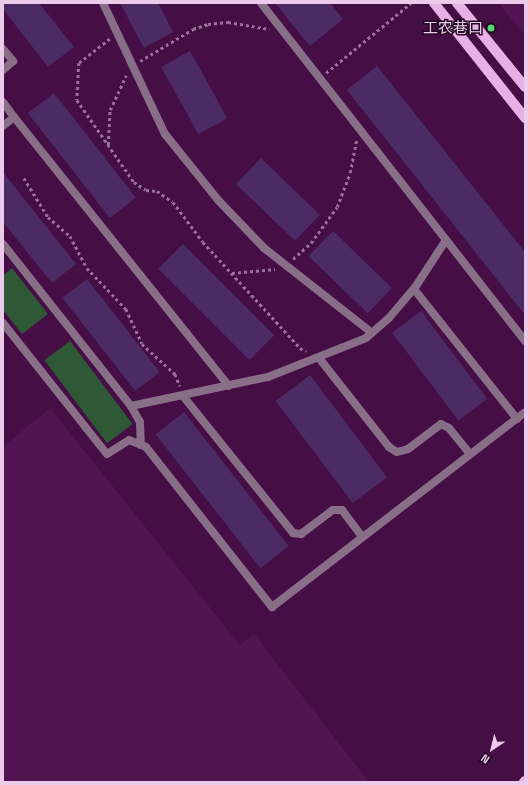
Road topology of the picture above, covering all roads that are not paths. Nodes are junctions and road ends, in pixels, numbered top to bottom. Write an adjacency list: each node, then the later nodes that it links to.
1 (103, 3): 16 (street)
2 (261, 3): 12 (street)
3 (434, 3): 10 (main road)
4 (457, 3): 7 (main road)
5 (3, 49): 6 (street)
6 (3, 70)
7 (525, 87)
8 (3, 102): 9 (street)
9 (14, 116): 11 (street); 19 (street)
10 (525, 118)
11 (3, 126)
12 (446, 240): 14 (street); 17 (street)
13 (3, 244): 21 (street)
14 (414, 289): 16 (street); 23 (street)
15 (3, 323): 24 (street)
16 (372, 333): 18 (street)
17 (525, 341)
18 (319, 358): 19 (street); 25 (street)
19 (229, 386): 20 (street)
20 (184, 396): 21 (street); 26 (street)
21 (131, 406): 24 (street)
22 (525, 412): 23 (street)
23 (517, 419): 25 (street)
24 (141, 445): 26 (street)
25 (470, 454): 26 (street)
26 (362, 537)

